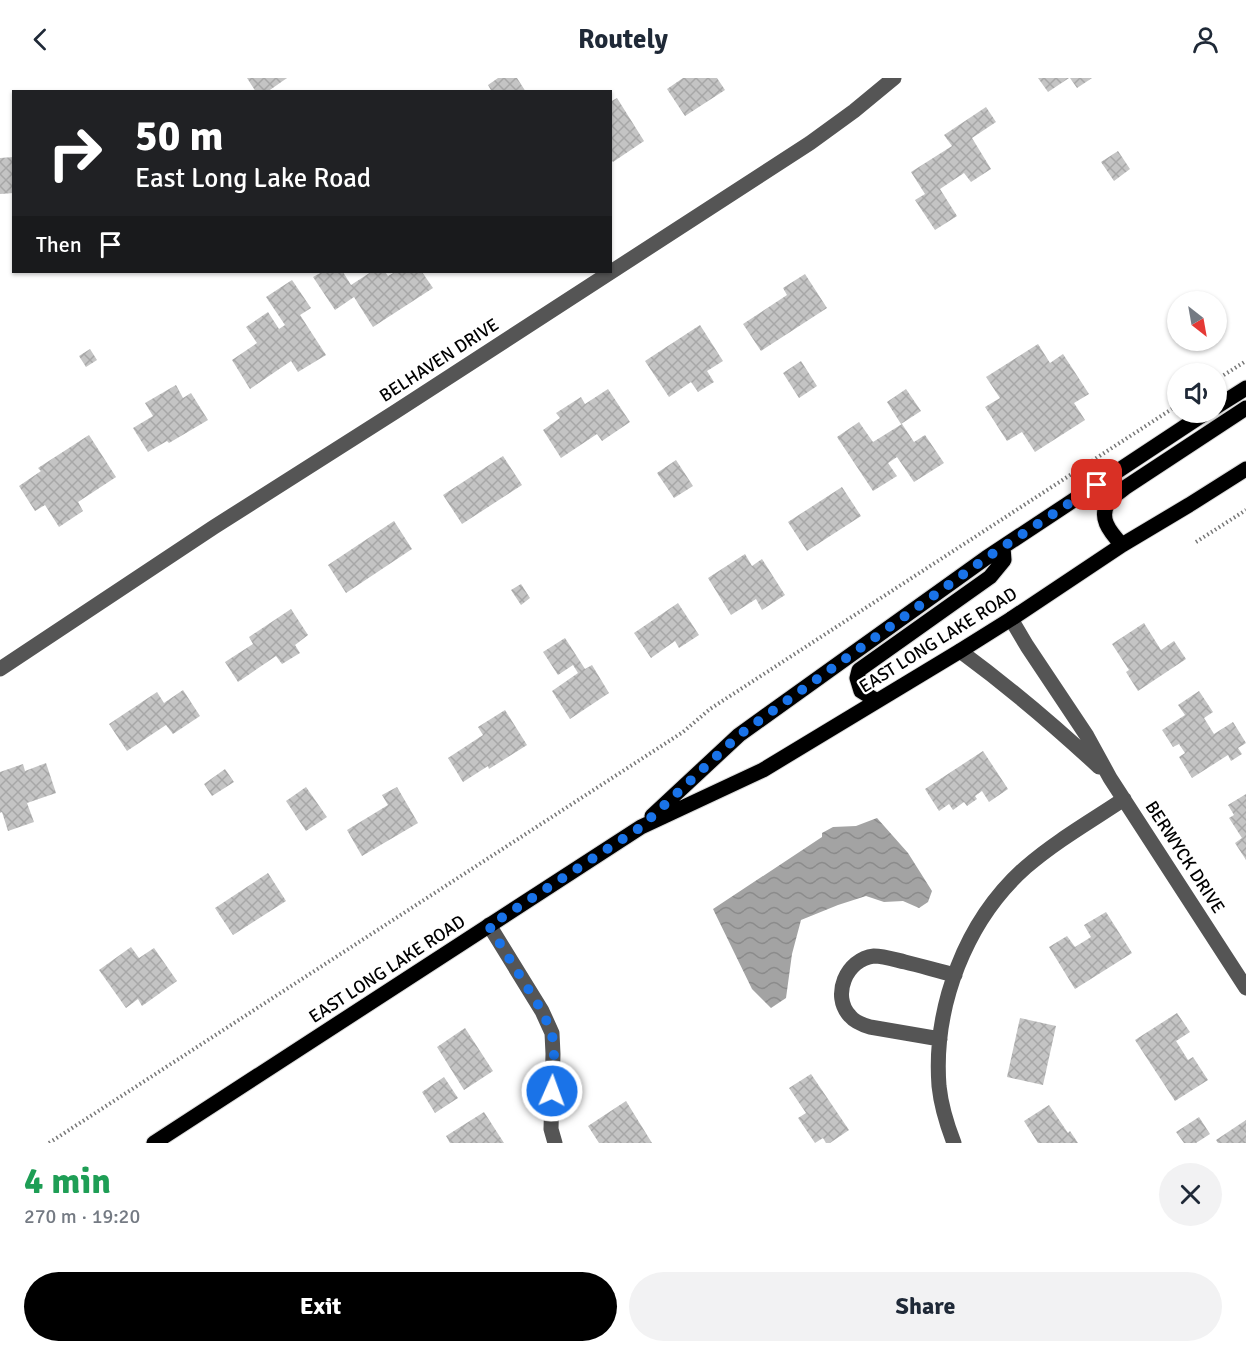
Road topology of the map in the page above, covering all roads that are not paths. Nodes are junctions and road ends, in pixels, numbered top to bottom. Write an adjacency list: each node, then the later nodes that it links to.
1 (894, 78): 2 (street, BELHAVEN DRIVE)
2 (612, 271)
3 (609, 273): 13 (street, BELHAVEN DRIVE)
4 (1246, 388): 5 (main road)
5 (1227, 400)
6 (1246, 408): 9 (main road)
7 (1190, 423): 10 (main road, EAST LONG LAKE ROAD)
8 (1246, 469): 9 (main road, EAST LONG LAKE ROAD)
9 (1122, 545): 11 (main road, EAST LONG LAKE ROAD)
10 (1002, 547): 14 (main road); 17 (main road, EAST LONG LAKE ROAD)
11 (1011, 619): 12 (main road, EAST LONG LAKE ROAD); 15 (street, BERWYCK DRIVE)
12 (960, 651): 14 (main road, EAST LONG LAKE ROAD); 15 (street, BERWYCK DRIVE)
13 (0, 669)
14 (877, 701): 17 (main road, EAST LONG LAKE ROAD)
15 (1110, 778): 16 (street, BERWYCK DRIVE)
16 (1124, 799): 19 (street); 20 (street, BERWYCK DRIVE)
17 (641, 827): 18 (main road, EAST LONG LAKE ROAD)
18 (489, 926): 22 (main road, EAST LONG LAKE ROAD); 23 (street)
19 (954, 975): 21 (street); 21 (street)
20 (1246, 988)
21 (940, 1040): 24 (street)
22 (154, 1143)
23 (555, 1143)
24 (954, 1143)

